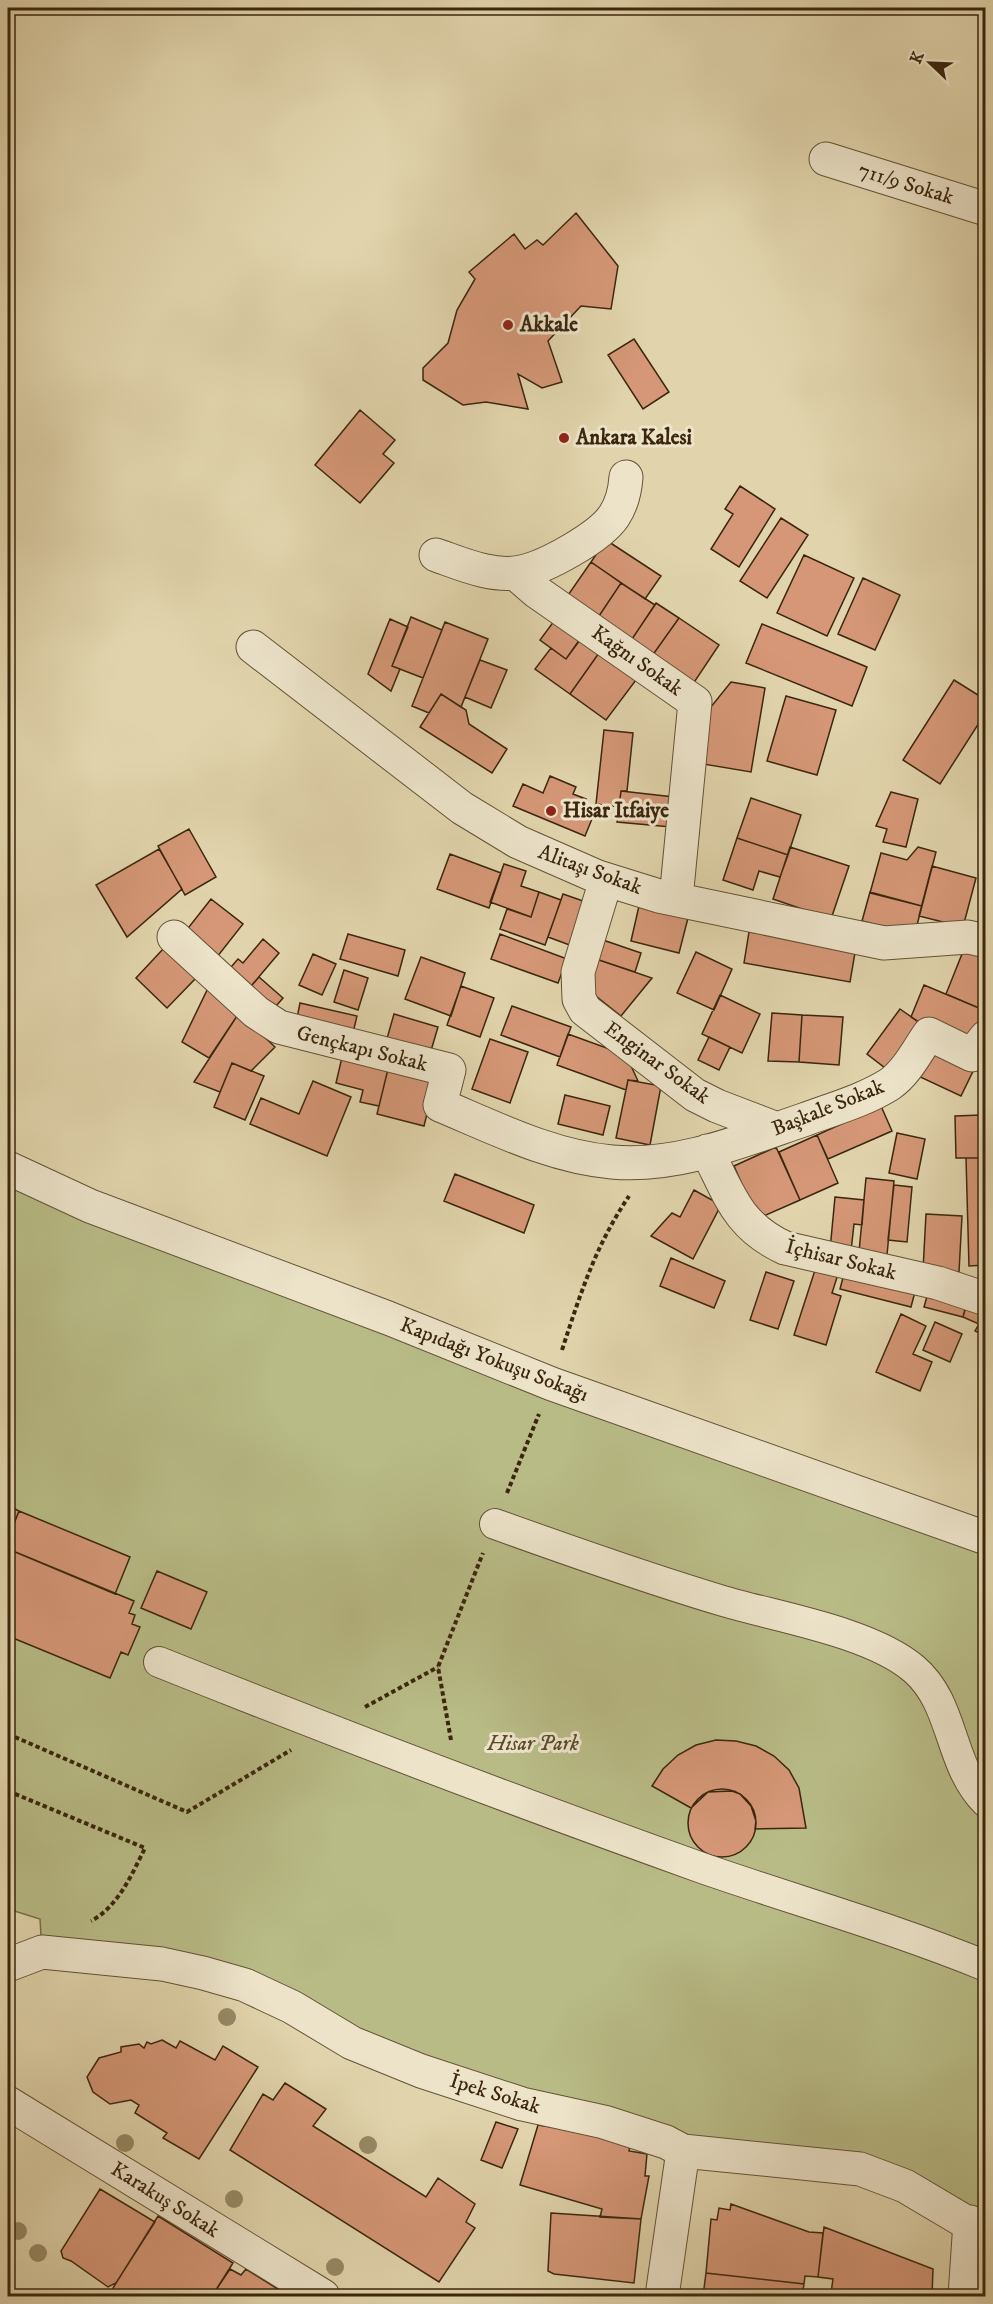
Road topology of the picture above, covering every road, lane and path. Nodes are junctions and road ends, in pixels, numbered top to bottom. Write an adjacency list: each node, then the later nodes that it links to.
1 (826, 159): 2 (street, 711/9 Sokak)
2 (986, 209)
3 (626, 477): 5 (street)
4 (436, 555): 5 (street)
5 (520, 573): 8 (street, Kağnı Sokak)
6 (253, 647): 7 (street, Alitaşı Sokak)
7 (606, 880): 8 (street, Alitaşı Sokak); 12 (street, Enginar Sokak)
8 (676, 899): 10 (street, Alitaşı Sokak)
9 (174, 937): 13 (street, Gençkapı Sokak)
10 (986, 942)
11 (981, 1054): 12 (street, Başkale Sokak)
12 (777, 1129): 13 (street, Başkale Sokak)
13 (707, 1151): 15 (street, İçhisar Sokak)
14 (8, 1168): 17 (street, Kapıdağı Yokuşu Sokağı)
15 (986, 1299)
16 (495, 1524): 23 (street)
17 (986, 1538)
18 (159, 1662): 21 (street)
19 (438, 1667): 21 (path)
20 (8, 1734): 24 (path)
21 (459, 1779): 27 (street)
22 (8, 1791): 25 (path)
23 (986, 1802)
24 (187, 1812)
25 (83, 1924)
26 (8, 1965): 29 (street, İpek Sokak)
27 (986, 1966)
28 (8, 2103): 31 (street, Karakuş Sokak)
29 (683, 2151): 30 (street, İpek Sokak); 32 (street)
30 (978, 2228): 33 (street)
31 (323, 2296)
32 (662, 2296)
33 (965, 2296)

